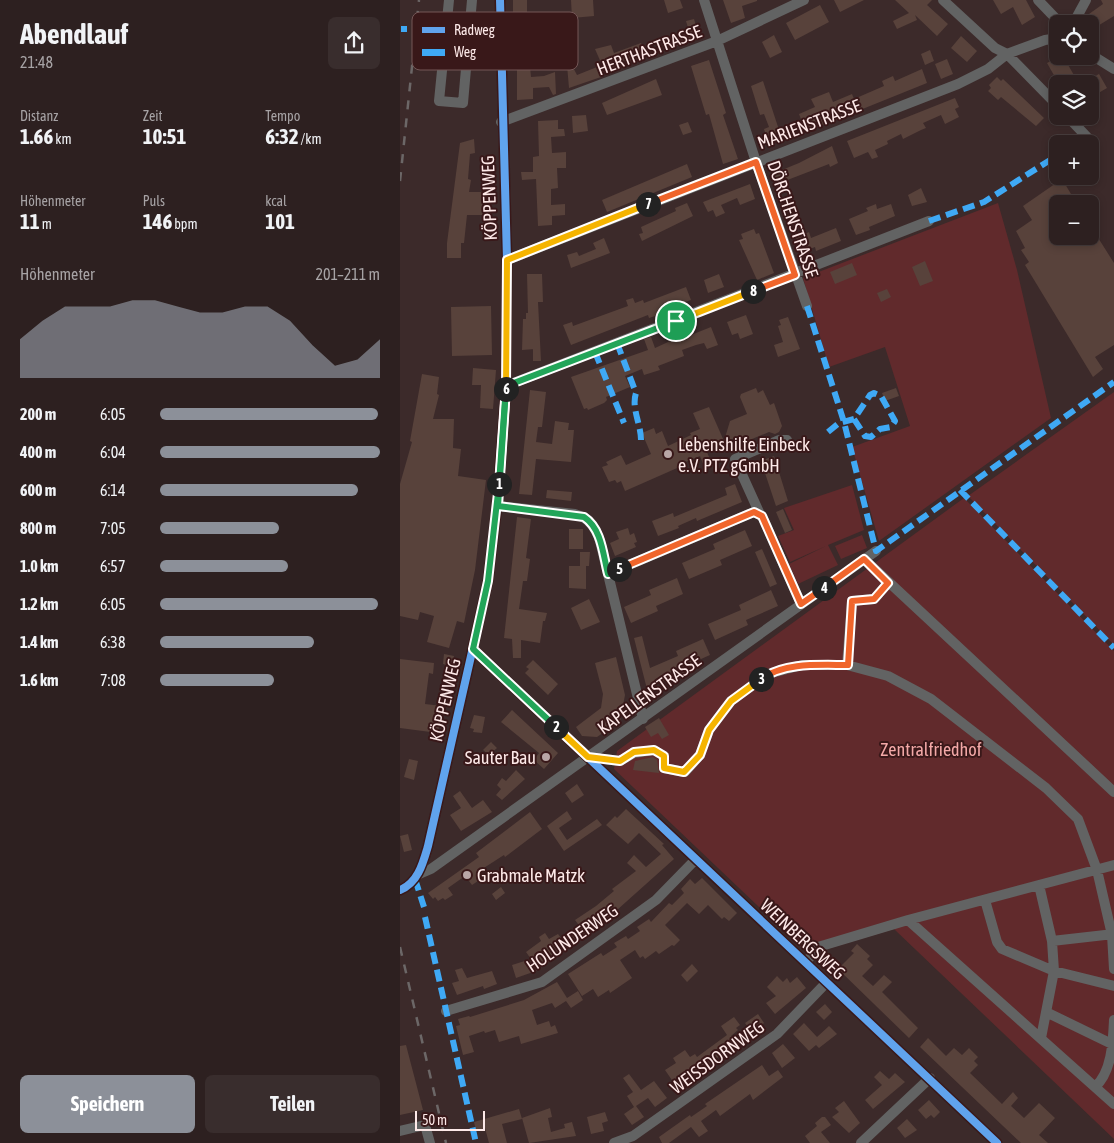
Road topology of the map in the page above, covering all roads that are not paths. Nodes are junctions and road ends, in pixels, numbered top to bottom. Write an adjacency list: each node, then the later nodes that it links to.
1 (704, 0): 9 (street, DÖRCHENSTRASSE)
2 (804, 0): 9 (street, HERTHASTRASSE)
3 (944, 0): 10 (street)
4 (1038, 0): 6 (street)
5 (1086, 0): 7 (street)
6 (1052, 15)
7 (1078, 15)
8 (1049, 39): 10 (street, MARIENSTRASSE)
9 (717, 41): 17 (street, HERTHASTRASSE); 20 (street, DÖRCHENSTRASSE)
10 (1007, 54): 16 (street); 20 (street, MARIENSTRASSE)
11 (1099, 60): 12 (street)
12 (1114, 69)
13 (442, 70): 14 (street)
14 (466, 70)
15 (501, 70): 17 (street, KÖPPENWEG)
16 (1049, 97)
17 (501, 122): 22 (street, KÖPPENWEG)
18 (1076, 125): 19 (street)
19 (1086, 135)
20 (756, 162): 22 (street, MARIENSTRASSE); 23 (street, DÖRCHENSTRASSE)
21 (929, 220): 23 (street)
22 (507, 260): 25 (street, KÖPPENWEG)
23 (795, 275): 24 (street, DÖRCHENSTRASSE); 25 (street)
24 (807, 306)
25 (506, 386): 27 (street, KÖPPENWEG)
26 (787, 440): 28 (street)
27 (498, 506): 31 (street); 34 (street, KÖPPENWEG)
28 (759, 512): 31 (street); 33 (street)
29 (876, 551): 30 (street, KAPELLENSTRASSE)
30 (864, 559): 32 (street); 33 (street, KAPELLENSTRASSE)
31 (608, 574): 36 (street)
32 (888, 583): 35 (street); 38 (street)
33 (801, 604): 36 (street, KAPELLENSTRASSE)
34 (473, 649): 37 (street, WEINBERGSWEG); 42 (street, KÖPPENWEG)
35 (848, 665): 37 (street); 41 (street)
36 (643, 719): 37 (street, KAPELLENSTRASSE)
37 (588, 757): 39 (street, WEINBERGSWEG); 42 (street, KAPELLENSTRASSE)
38 (1114, 792)
39 (696, 859): 49 (street, WEINBERGSWEG); 54 (street, HOLUNDERWEG)
40 (1114, 866): 41 (street)
41 (1097, 870): 43 (street); 47 (street)
42 (417, 875): 44 (street, KÖPPENWEG)
43 (1039, 885): 45 (street); 48 (street)
44 (401, 890)
45 (984, 900): 46 (street); 51 (street)
46 (908, 920): 49 (street); 57 (street)
47 (1113, 934): 48 (street); 50 (street)
48 (1052, 941): 51 (street)
49 (806, 962): 52 (street, WEINBERGSWEG)
50 (1114, 970)
51 (1054, 971): 53 (street); 55 (street)
52 (827, 982): 59 (street, WEINBERGSWEG); 64 (street, WEISSDORNWEG)
53 (1114, 986)
54 (446, 1011)
55 (1046, 1012): 57 (street); 58 (street)
56 (1114, 1020): 58 (street)
57 (1040, 1038): 60 (street)
58 (1114, 1045): 60 (street)
59 (930, 1078): 65 (street); 66 (street, WEINBERGSWEG)
60 (1095, 1087): 61 (street)
61 (1114, 1104)
62 (400, 1131): 63 (street)
63 (430, 1143)
64 (614, 1143)
65 (861, 1143)
66 (997, 1143)

